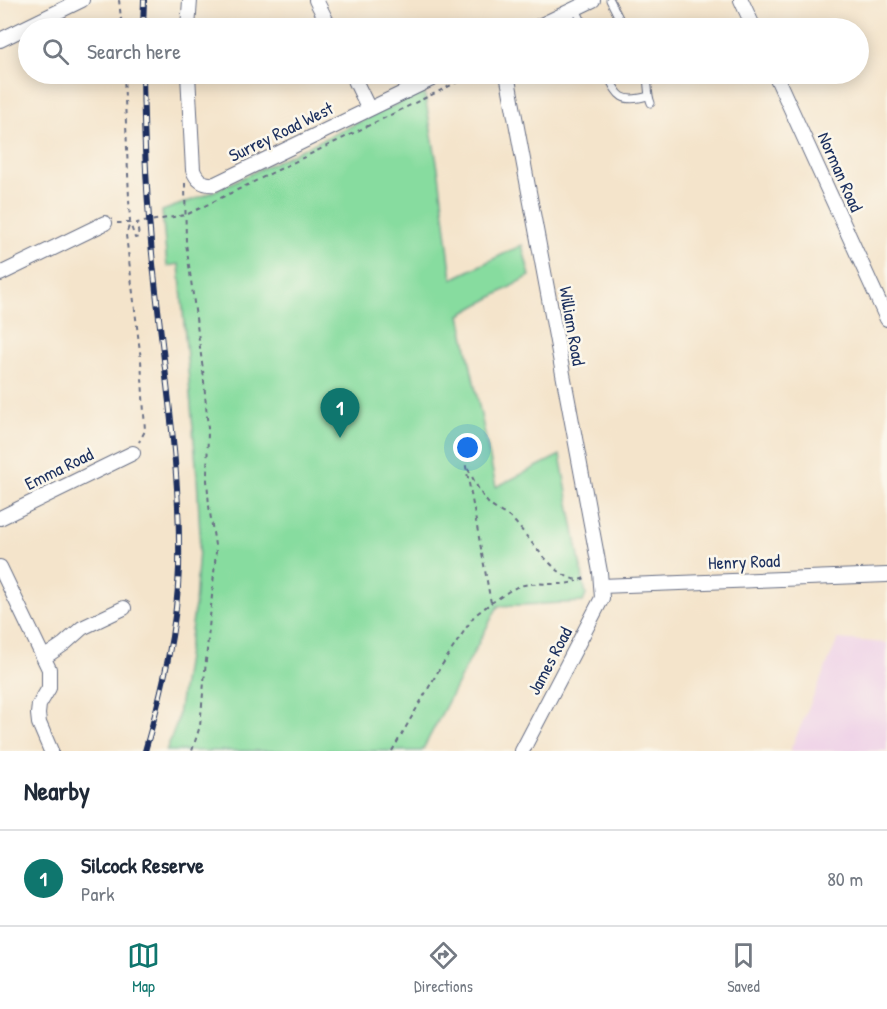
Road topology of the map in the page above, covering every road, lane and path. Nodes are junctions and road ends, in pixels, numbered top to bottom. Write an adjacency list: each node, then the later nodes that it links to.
1 (82, 0): 9 (street)
2 (119, 0): 10 (path)
3 (190, 0): 11 (street)
4 (316, 0): 12 (street)
5 (593, 0): 8 (street)
6 (610, 0): 15 (lane)
7 (741, 0): 16 (street)
8 (576, 9): 13 (street); 14 (lane)
9 (45, 18)
10 (121, 18)
11 (189, 18)
12 (325, 18)
13 (557, 18)
14 (580, 18)
15 (619, 18)
16 (749, 18)
17 (18, 31): 18 (street)
18 (0, 40)
19 (124, 84): 34 (path)
20 (190, 84): 31 (street)
21 (357, 84): 30 (street)
22 (421, 84): 30 (street, Surrey Road West)
23 (454, 84): 32 (path)
24 (509, 84): 43 (street, William Road)
25 (612, 84): 28 (lane)
26 (648, 84): 28 (lane)
27 (780, 84): 36 (street, Norman Road)
28 (648, 96): 29 (lane)
29 (651, 103)
30 (369, 109): 31 (street, Surrey Road West)
31 (197, 176): 32 (path)
32 (186, 215): 34 (path); 49 (path)
33 (105, 223): 34 (path); 35 (street)
34 (130, 223): 38 (path)
35 (0, 274)
36 (887, 319)
37 (462, 445): 39 (path)
38 (133, 453): 40 (street, Emma Road)
39 (466, 467): 44 (path); 45 (path)
40 (0, 518)
41 (0, 567): 47 (street)
42 (887, 575): 43 (street, Henry Road)
43 (600, 579): 44 (path); 51 (street, James Road)
44 (577, 581): 45 (path)
45 (491, 603): 50 (path)
46 (124, 608): 47 (street)
47 (45, 657): 48 (street)
48 (51, 751)
49 (192, 751)
50 (393, 751)
51 (522, 751)

